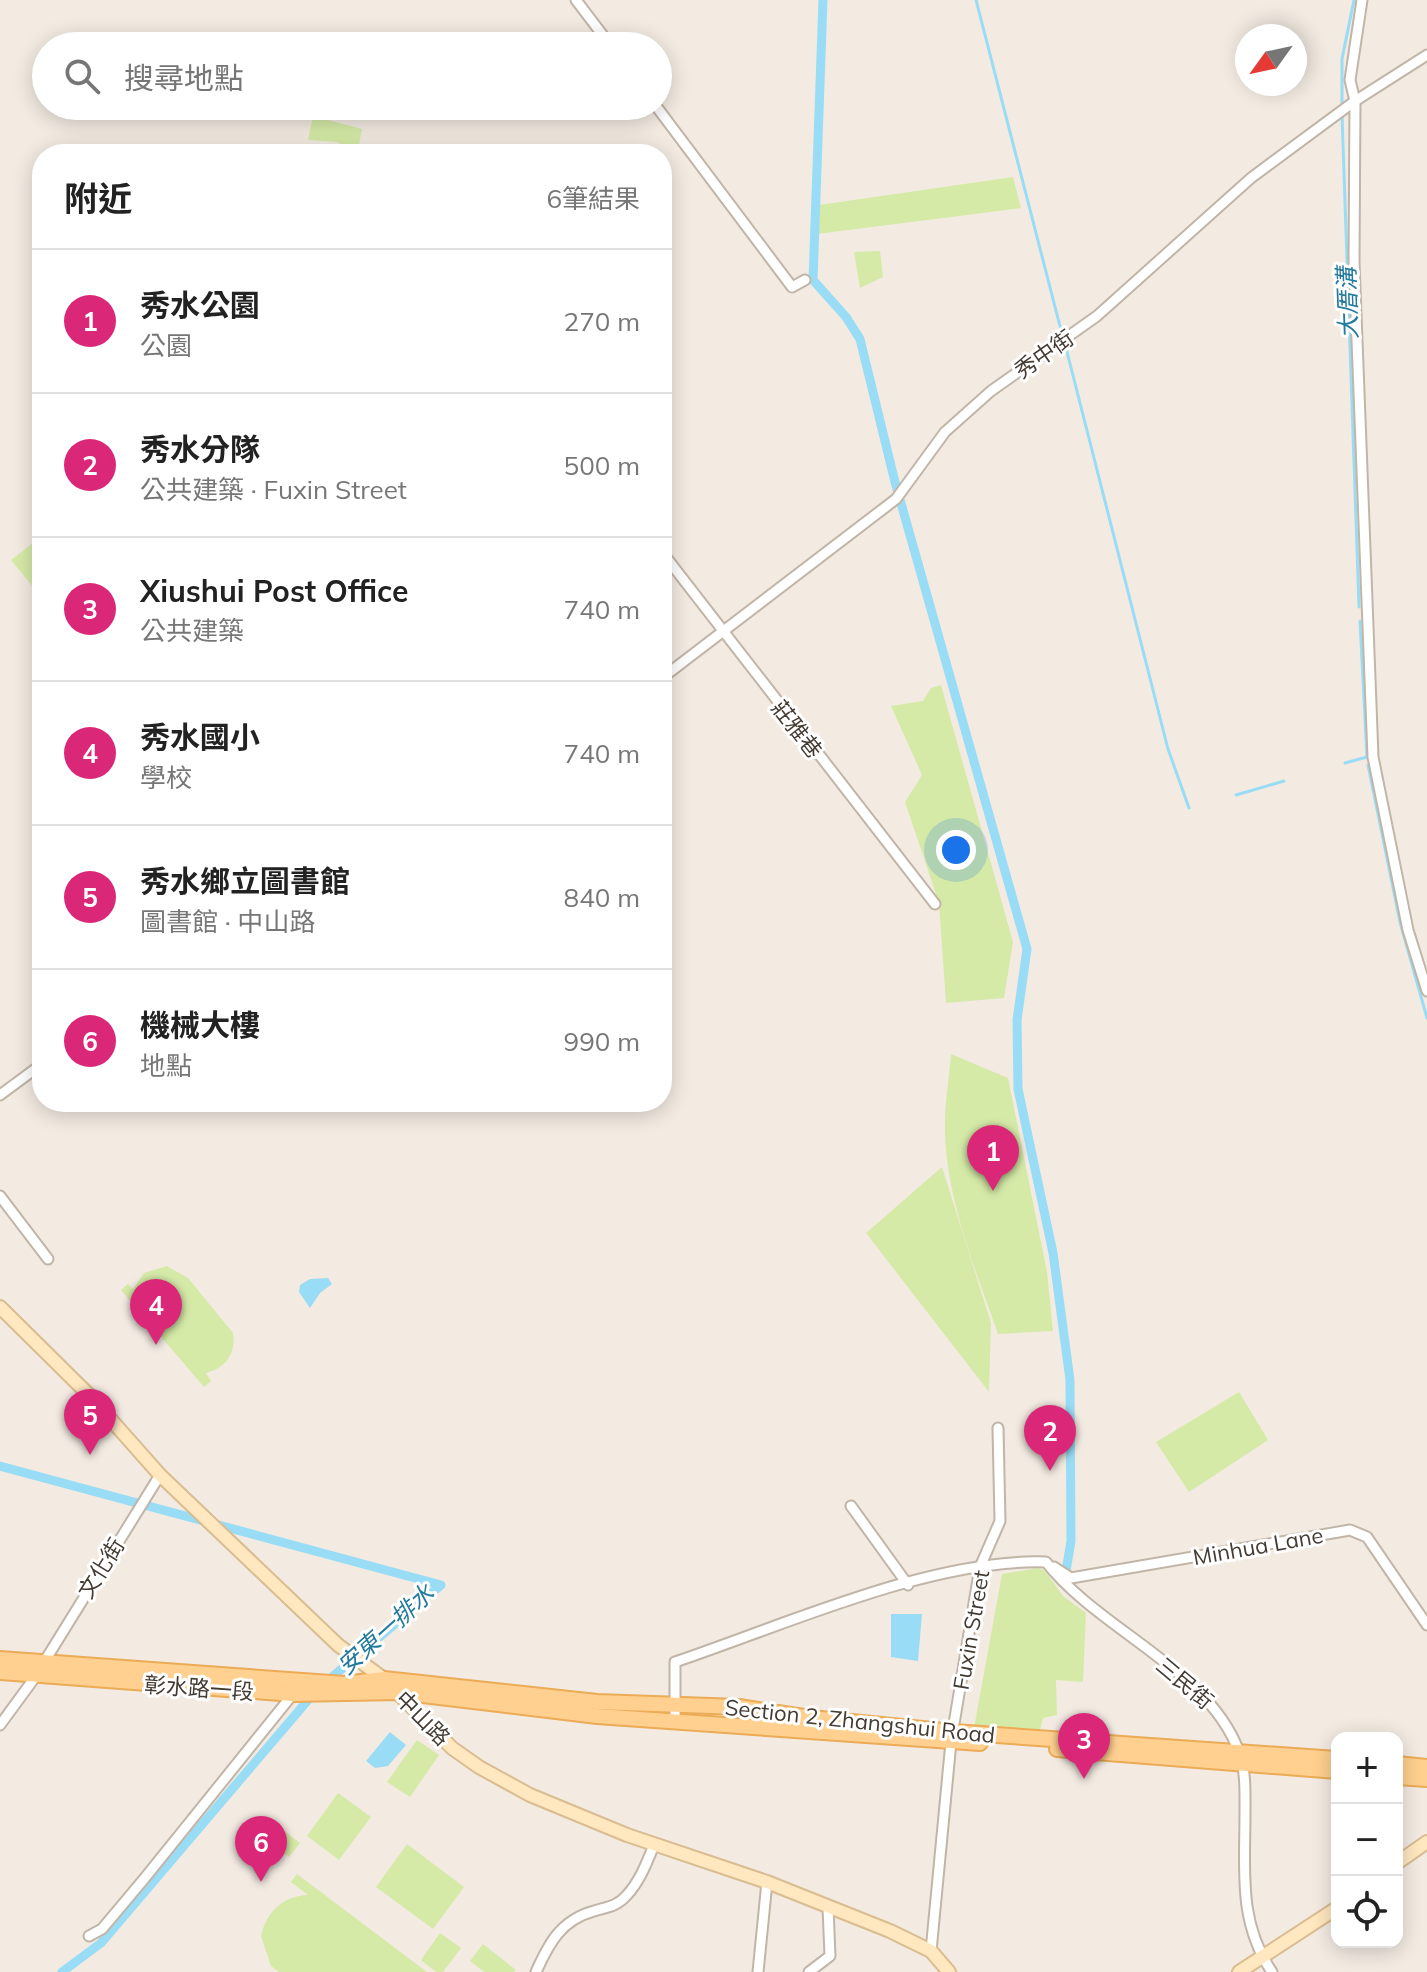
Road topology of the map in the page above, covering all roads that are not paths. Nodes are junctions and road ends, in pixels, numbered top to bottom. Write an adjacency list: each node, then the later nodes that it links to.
1 (576, 0): 3 (street)
2 (1362, 0): 5 (street)
3 (600, 32)
4 (1427, 55): 5 (street, 秀中街)
5 (1347, 108): 9 (street, 秀中街); 12 (street)
6 (667, 120): 7 (street)
7 (805, 280)
8 (672, 565): 9 (street, 莊雅巷)
9 (724, 632): 10 (street, 秀中街); 11 (street, 莊雅巷)
10 (672, 671)
11 (935, 904)
12 (1427, 991)
13 (32, 1071): 14 (street)
14 (0, 1095)
15 (0, 1196): 16 (street)
16 (48, 1259)
17 (0, 1307): 19 (street, 中山路)
18 (998, 1428): 22 (street, Fuxin Street)
19 (160, 1475): 26 (street, 文化街); 29 (street, 中山路)
20 (851, 1506): 23 (street)
21 (1046, 1562): 22 (street); 24 (street, Minhua Lane); 36 (street, 三民街)
22 (980, 1567): 23 (street); 35 (street, Fuxin Street)
23 (908, 1585): 33 (street)
24 (1427, 1625)
25 (0, 1659): 26 (main road, 彰水路一段)
26 (43, 1662): 28 (street, 文化街); 30 (main road, 彰水路一段)
27 (0, 1672): 28 (main road, 彰水路一段)
28 (35, 1675): 30 (main road, 彰水路一段); 34 (street, 文化街)
29 (384, 1679): 30 (main road, 彰水路一段); 31 (street, 中山路); 32 (main road, Section 2, Zhangshui Road)
30 (297, 1689): 31 (main road, 彰水路一段); 49 (street)
31 (398, 1692): 32 (main road, Section 2, Zhangshui Road); 44 (street, 中山路)
32 (597, 1709): 33 (main road, Section 2, Zhangshui Road)
33 (675, 1715): 35 (main road, Section 2, Zhangshui Road)
34 (0, 1725)
35 (952, 1738): 36 (main road, Section 2, Zhangshui Road); 50 (street, Fuxin Street)
36 (1241, 1758): 37 (main road, Section 2, Zhangshui Road); 40 (main road, Section 2, Zhangshui Road); 51 (street, 三民街)
37 (1331, 1759)
38 (1403, 1765): 39 (main road)
39 (1427, 1767)
40 (1331, 1770)
41 (1403, 1777): 42 (main road)
42 (1427, 1779)
43 (1427, 1842): 45 (street)
44 (654, 1845): 46 (street, 中山路); 52 (street)
45 (1403, 1859)
46 (767, 1882): 47 (street, 中山路); 53 (street)
47 (828, 1907): 50 (street, 中山路); 54 (street)
48 (1331, 1912): 51 (street)
49 (89, 1936)
50 (931, 1951): 55 (street, 中山路)
51 (1262, 1958): 56 (street); 57 (street, 三民街)
52 (536, 1972)
53 (758, 1972)
54 (809, 1972)
55 (949, 1972)
56 (1239, 1972)
57 (1272, 1972)

